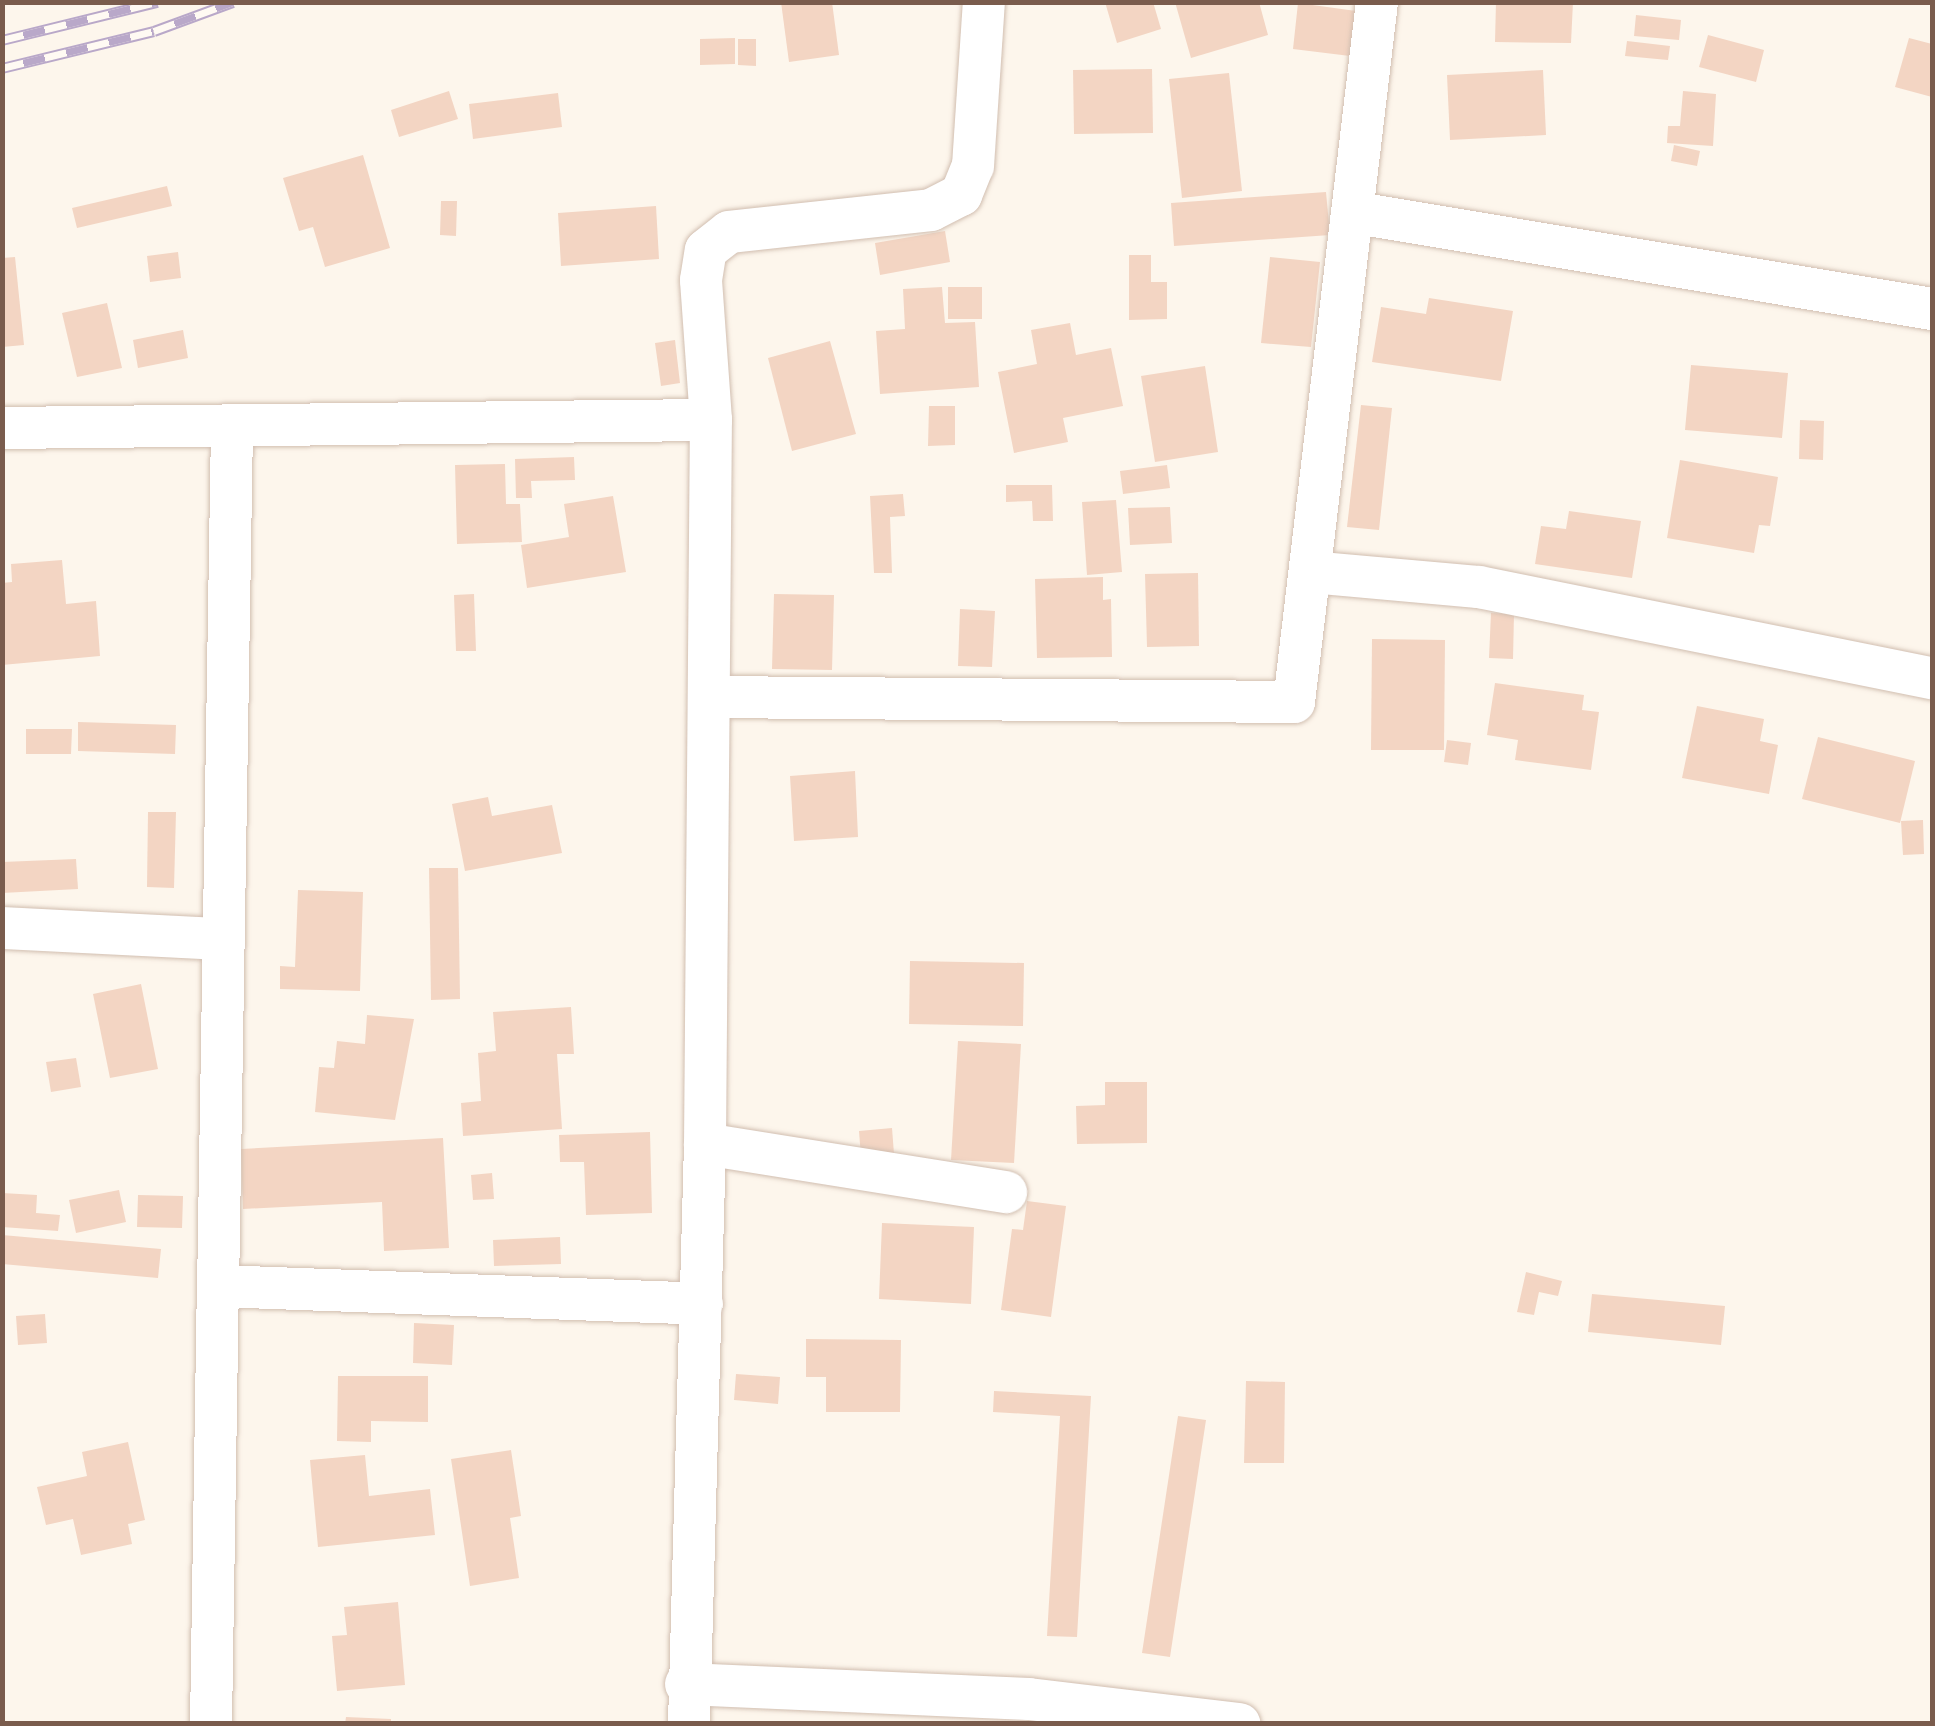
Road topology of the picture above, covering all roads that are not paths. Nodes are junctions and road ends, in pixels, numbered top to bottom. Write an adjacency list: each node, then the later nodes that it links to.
1 (984, 2): 5 (street)
2 (1377, 2): 3 (street)
3 (1356, 213): 4 (street); 8 (street)
4 (1932, 310)
5 (711, 420): 6 (street); 10 (street)
6 (232, 427): 7 (street); 12 (street)
7 (2, 428)
8 (1310, 572): 9 (street); 10 (street)
9 (1932, 678)
10 (709, 697): 13 (street)
11 (2, 928): 12 (street)
12 (221, 939): 15 (street)
13 (705, 1144): 14 (street); 16 (street)
14 (1006, 1192)
15 (218, 1286): 16 (street); 18 (street)
16 (702, 1304): 17 (street)
17 (688, 1704): 19 (street)
18 (211, 1724)
19 (1240, 1724)

